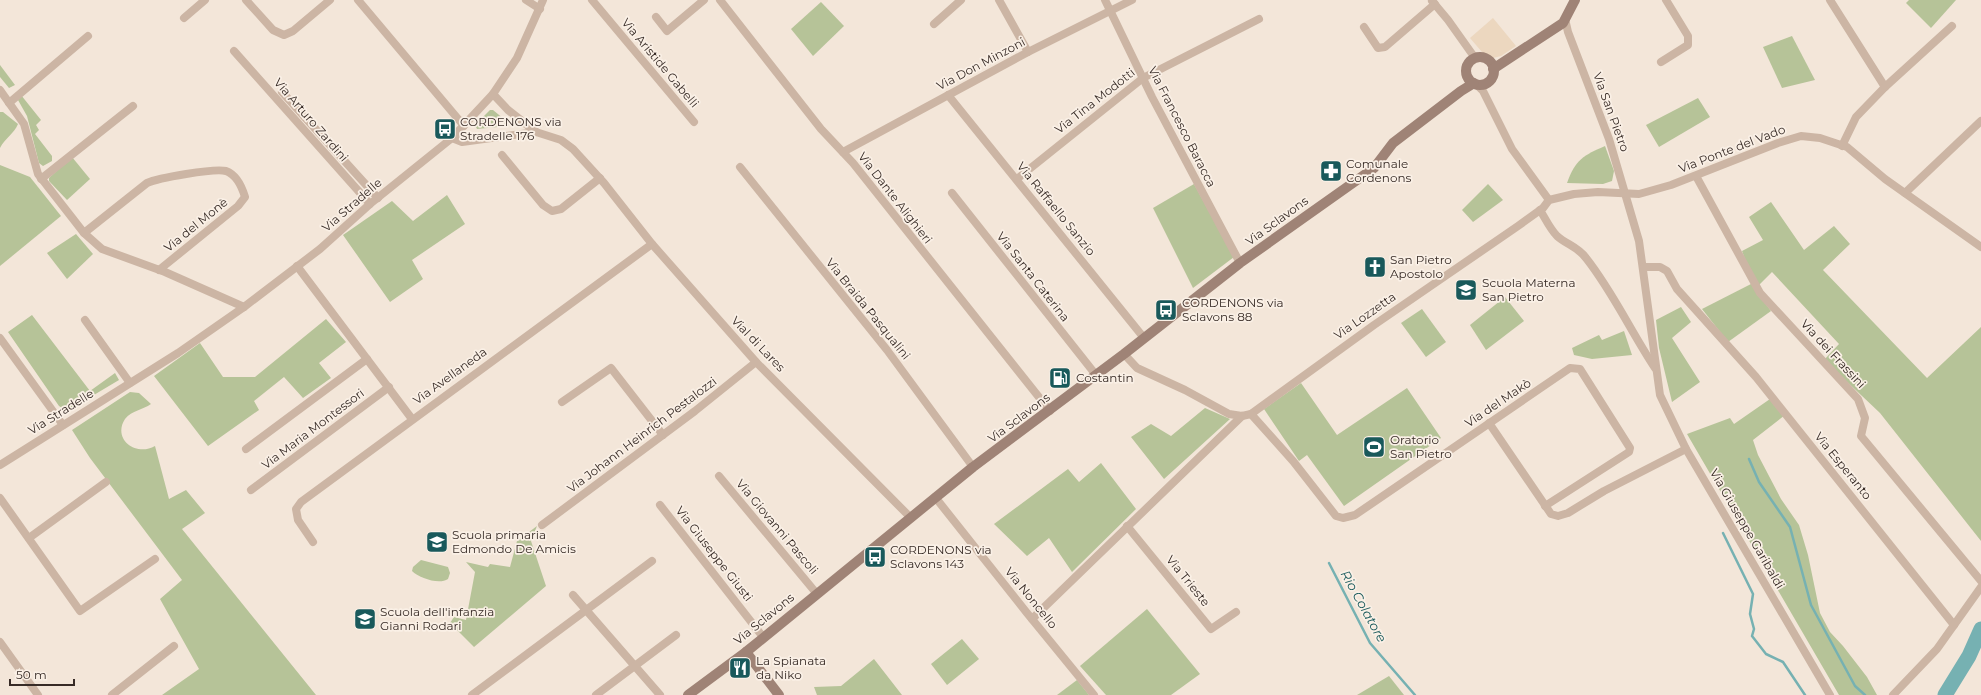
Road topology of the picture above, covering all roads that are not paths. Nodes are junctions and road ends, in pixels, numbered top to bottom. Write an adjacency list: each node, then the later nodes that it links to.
1 (205, 0): 21 (street)
2 (246, 0): 3 (street)
3 (330, 0)
4 (358, 0): 46 (street)
5 (526, 0): 18 (street)
6 (543, 0): 18 (street, Via Stradelle)
7 (592, 0): 45 (street, Via Aristide Gabelli)
8 (704, 0): 20 (street)
9 (720, 0): 50 (street, Via Dante Alighieri)
10 (961, 0): 24 (street)
11 (999, 0): 31 (street)
12 (1104, 0): 19 (street, Via Francesco Baracca)
13 (1132, 0): 19 (street, Via Don Minzoni)
14 (1575, 0): 23 (street)
15 (1666, 0): 33 (street)
16 (1830, 0): 37 (street)
17 (1433, 2): 26 (street); 32 (street)
18 (540, 8): 40 (street, Via Stradelle)
19 (1110, 12): 31 (street, Via Don Minzoni); 35 (street, Via Francesco Baracca)
20 (656, 17)
21 (184, 18)
22 (1259, 19): 35 (street, Via Tina Modotti)
23 (1565, 19): 27 (street); 29 (street, Via San Pietro)
24 (934, 24)
25 (1952, 26): 37 (street)
26 (1364, 27)
27 (1550, 32): 29 (street); 34 (street)
28 (88, 36): 42 (street)
29 (1571, 40): 59 (street, Via San Pietro)
30 (234, 51): 62 (street, Via Arturo Zardini)
31 (1028, 52): 41 (street, Via Don Minzoni)
32 (1475, 58): 34 (street); 36 (street, Via Sclavons)
33 (1661, 62)
34 (1491, 65): 36 (street)
35 (1143, 78): 56 (street, Via Tina Modotti); 67 (street, Via Francesco Baracca)
36 (1472, 82): 61 (street); 67 (street, Via Sclavons)
37 (1885, 87): 49 (street)
38 (0, 90): 42 (street, Via del Monè)
39 (282, 92): 60 (street, Via Arturo Zardini)
40 (492, 94): 46 (street, Via Stradelle); 47 (street, Vial di Lares)
41 (948, 95): 50 (street, Via Don Minzoni); 56 (street, Via Raffaello Sanzio)
42 (9, 102): 55 (street, Via del Monè)
43 (133, 106): 55 (street)
44 (1981, 121): 58 (street)
45 (694, 122)
46 (464, 126): 48 (street, Via Stradelle)
47 (536, 132): 48 (street, Vial di Lares); 54 (street, Vial di Lares)
48 (452, 138): 60 (street, Via Stradelle)
49 (1842, 146): 53 (street, Via Ponte del Vado); 58 (street, Via Ponte del Vado)
50 (843, 152): 83 (street, Via Dante Alighieri)
51 (502, 155): 54 (street)
52 (740, 167): 93 (street, Via Braida Pasqualini)
53 (1696, 176): 59 (street, Via Ponte del Vado); 108 (street, Via dei Frassini)
54 (600, 178): 65 (street, Vial di Lares)
55 (41, 179): 64 (street, Via del Monè)
56 (1017, 179): 74 (street, Via Raffaello Sanzio)
57 (952, 193): 79 (street, Via Santa Caterina)
58 (1905, 193): 66 (street, Via Ponte del Vado)
59 (1624, 194): 61 (street); 69 (street, Via San Pietro)
60 (378, 198): 62 (street, Via Stradelle)
61 (1549, 200): 63 (street, Via Lozzetta)
62 (370, 204): 68 (street, Via Stradelle)
63 (1540, 210): 78 (street, Via Giuseppe Garibaldi); 84 (street, Via Lozzetta)
64 (84, 233): 70 (street, Via del Monè); 70 (street, Via del Monè)
65 (652, 244): 77 (street, Vial di Lares); 86 (street, Via Avellaneda)
66 (1981, 247)
67 (1240, 264): 74 (street, Via Sclavons)
68 (297, 266): 71 (street, Via Stradelle); 76 (street)
69 (1644, 267): 78 (street, Via Giuseppe Garibaldi); 115 (street, Via Esperanto)
70 (159, 270): 71 (street, Via del Monè)
71 (244, 307): 80 (street, Via Stradelle)
72 (85, 320): 80 (street)
73 (0, 338): 88 (street)
74 (1144, 338): 75 (street, Via Sclavons)
75 (1124, 354): 79 (street, Via Sclavons); 85 (street, Via Lozzetta)
76 (367, 359): 81 (street); 90 (street, Via Maria Montessori)
77 (756, 362): 89 (street, Via Johann Heinrich Pestalozzi); 101 (street, Vial di Lares)
78 (1656, 371): 91 (street, Via Giuseppe Garibaldi)
79 (1096, 376): 83 (street, Via Sclavons)
80 (130, 383): 88 (street, Via Stradelle)
81 (389, 387): 86 (street); 96 (street, Via Maria Montessori)
82 (562, 402): 89 (street)
83 (1050, 411): 93 (street, Via Sclavons)
84 (1251, 414): 85 (street, Via Lozzetta); 87 (street, Via del Makò)
85 (1242, 416): 103 (street)
86 (412, 419): 105 (street, Via Avellaneda)
87 (1489, 423): 100 (street); 100 (street, Via del Makò)
88 (63, 425): 92 (street, Via Stradelle)
89 (663, 435): 102 (street, Via Johann Heinrich Pestalozzi)
90 (246, 449)
91 (1686, 449): 100 (street); 130 (street, Via Giuseppe Garibaldi)
92 (2, 460)
93 (973, 467): 97 (street, Via Sclavons)
94 (719, 476): 110 (street, Via Giovanni Pascoli)
95 (106, 482): 104 (street)
96 (251, 490)
97 (935, 497): 101 (street, Via Sclavons); 114 (street, Via Noncello)
98 (0, 498): 104 (street)
99 (660, 505): 117 (street, Via Giuseppe Giusti)
100 (1545, 506)
101 (910, 517): 110 (street, Via Sclavons)
102 (542, 525)
103 (1127, 526): 113 (street, Via Trieste); 114 (street)
104 (29, 538): 106 (street)
105 (313, 542)
106 (155, 559)
107 (652, 561): 112 (street)
108 (1981, 581)
109 (1981, 587): 115 (street)
110 (816, 594): 117 (street, Via Sclavons)
111 (573, 595): 112 (street)
112 (585, 609): 121 (street); 124 (street)
113 (1236, 612)
114 (1032, 619): 129 (street, Via Noncello)
115 (1954, 625): 131 (street)
116 (676, 635): 121 (street)
117 (763, 637): 120 (street, Via Sclavons)
118 (0, 642): 122 (street)
119 (174, 646): 123 (street)
120 (746, 652): 127 (street, Via Sclavons); 128 (street)
121 (634, 665): 125 (street); 126 (street)
122 (38, 695)
123 (112, 695)
124 (472, 695)
125 (596, 695)
126 (660, 695)
127 (688, 695)
128 (779, 695)
129 (1094, 695)
130 (1830, 695)
131 (1893, 695)

